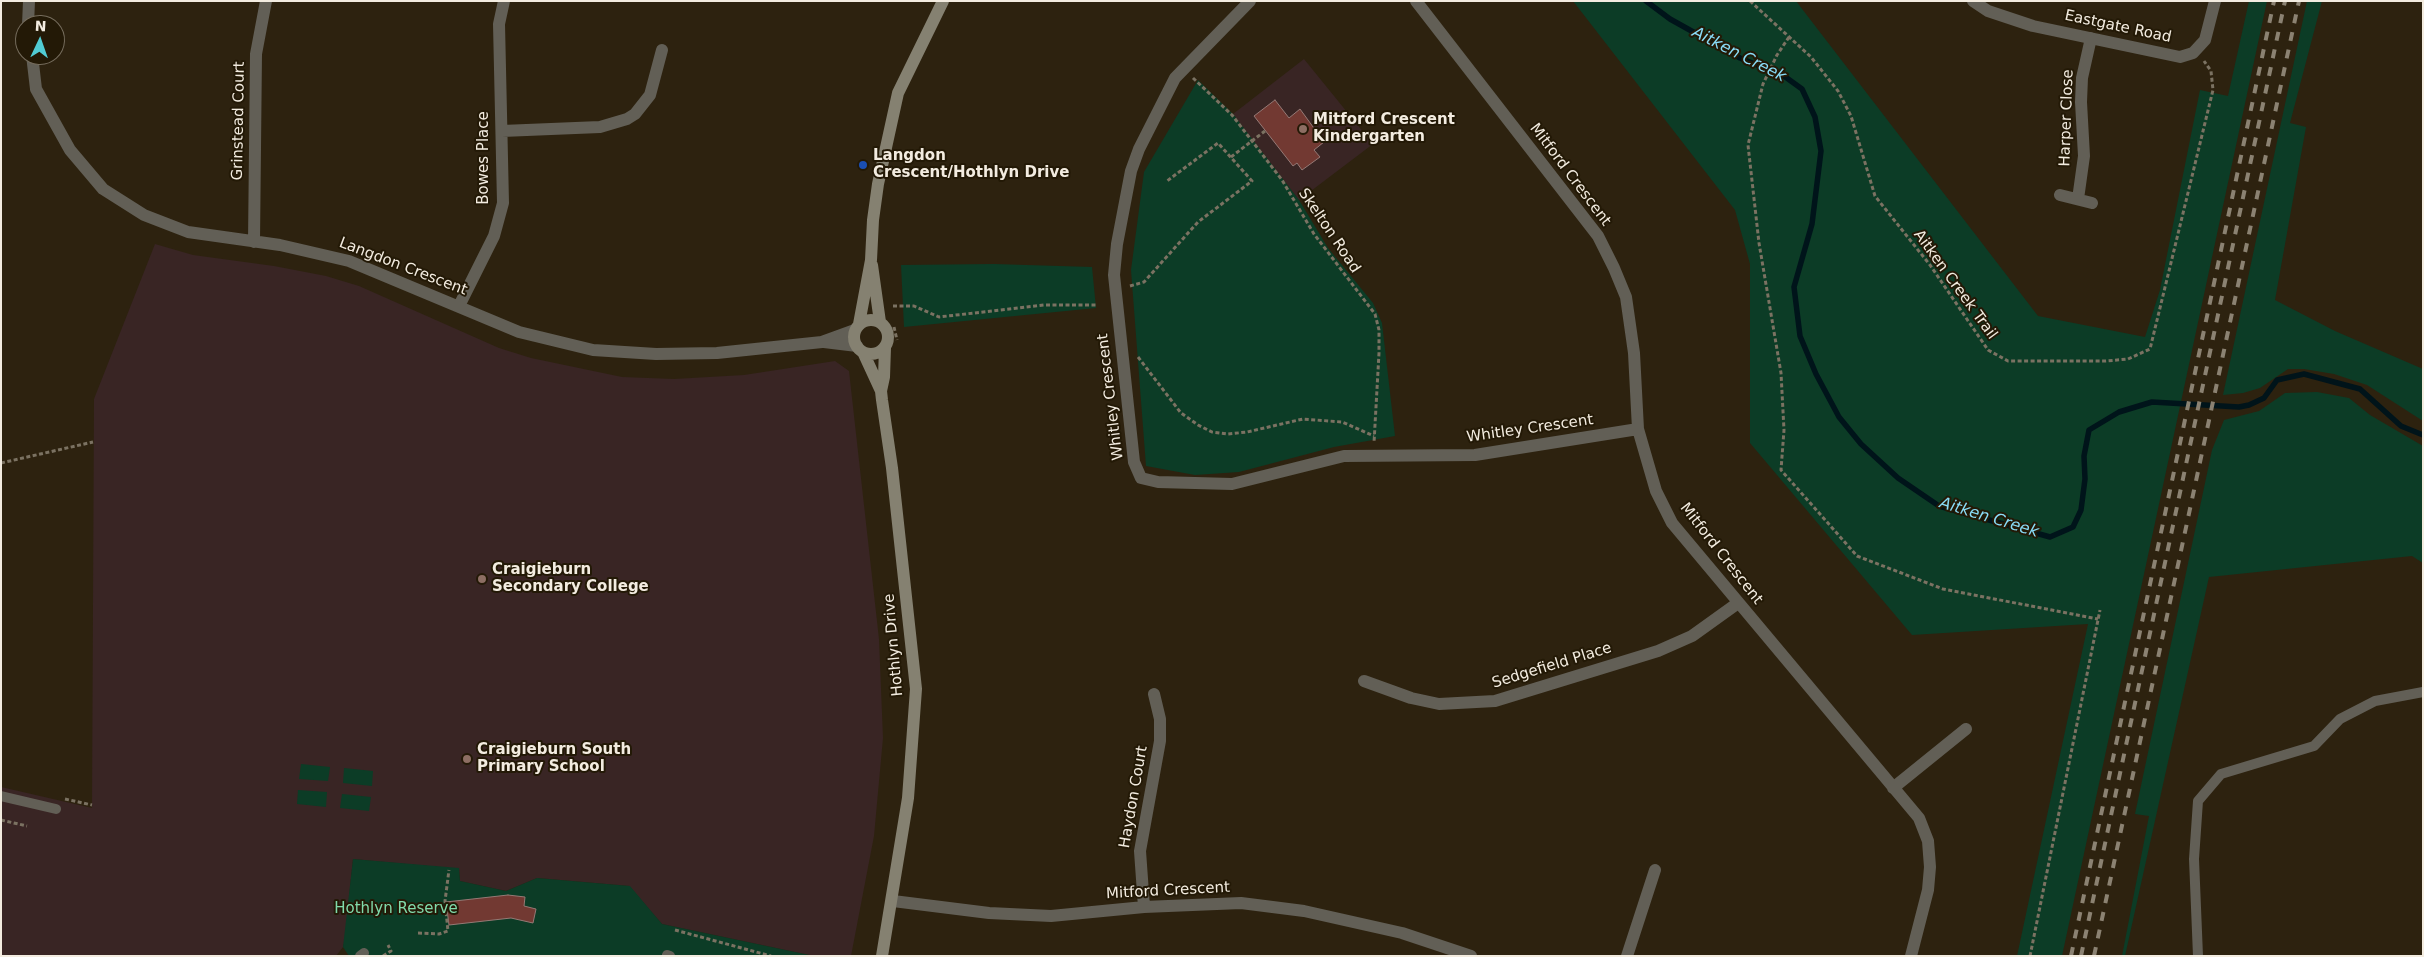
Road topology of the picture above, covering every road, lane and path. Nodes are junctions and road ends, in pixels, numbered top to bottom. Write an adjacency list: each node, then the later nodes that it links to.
1 (29, 1): 10 (street)
2 (266, 1): 25 (street, Grinstead Court)
3 (504, 1): 17 (street, Bowes Place)
4 (944, 1): 26 (street)
5 (1250, 1): 16 (street, Whitley Crescent)
6 (1416, 1): 40 (street, Mitford Crescent)
7 (1750, 1): 11 (path, Aitken Creek Trail)
8 (1973, 1): 12 (street, Eastgate Road)
9 (2215, 1): 12 (street, Eastgate Road)
10 (28, 15)
11 (1789, 37): 14 (path, Aitken Creek Trail); 45 (path)
12 (2091, 38): 23 (street, Harper Close)
13 (662, 50): 17 (street)
14 (2204, 61)
15 (33, 65): 25 (street, Langdon Crescent)
16 (1183, 69): 19 (path, Skelton Road); 40 (street, Whitley Crescent)
17 (502, 131): 31 (street, Bowes Place)
18 (1266, 131): 19 (path)
19 (1252, 141): 20 (path); 38 (path, Skelton Road)
20 (1231, 157): 21 (path); 27 (path)
21 (1167, 181)
22 (2060, 195): 23 (street)
23 (2078, 199): 24 (street)
24 (2092, 203)
25 (254, 242): 31 (street, Langdon Crescent)
26 (871, 260): 33 (street); 34 (street)
27 (1129, 286): 28 (path); 29 (path)
28 (1124, 287)
29 (1130, 295)
30 (1098, 305): 32 (path)
31 (458, 306): 35 (street, Langdon Crescent)
32 (889, 306)
33 (880, 322): 34 (street); 36 (street)
34 (857, 327): 35 (street, Langdon Crescent); 37 (street)
35 (822, 342): 37 (street, Langdon Crescent)
36 (885, 348): 37 (street); 39 (street, Hothlyn Drive)
37 (860, 349): 39 (street, Hothlyn Drive)
38 (1137, 349)
39 (881, 391): 57 (street, Hothlyn Drive)
40 (1638, 429): 43 (street, Mitford Crescent)
41 (93, 442): 42 (path)
42 (1, 463)
43 (1738, 603): 46 (street, Sedgefield Place); 50 (street, Mitford Crescent)
44 (2100, 610): 45 (path)
45 (2098, 619): 68 (path)
46 (1364, 681)
47 (2423, 692): 69 (lane)
48 (1154, 694): 58 (street, Haydon Court)
49 (1966, 729): 50 (street)
50 (1893, 788): 67 (street, Mitford Crescent)
51 (1, 796): 52 (lane)
52 (56, 809)
53 (1, 820): 54 (path)
54 (27, 826)
55 (449, 870): 60 (path)
56 (1655, 870): 66 (street)
57 (892, 901): 58 (street, Mitford Crescent); 64 (street, Hothlyn Drive)
58 (1144, 907): 65 (street, Mitford Crescent)
59 (675, 930): 63 (path)
60 (418, 933)
61 (388, 945): 62 (path)
62 (383, 956)
63 (771, 956)
64 (882, 956)
65 (1471, 956)
66 (1627, 956)
67 (1911, 956)
68 (2030, 956)
69 (2198, 956)

